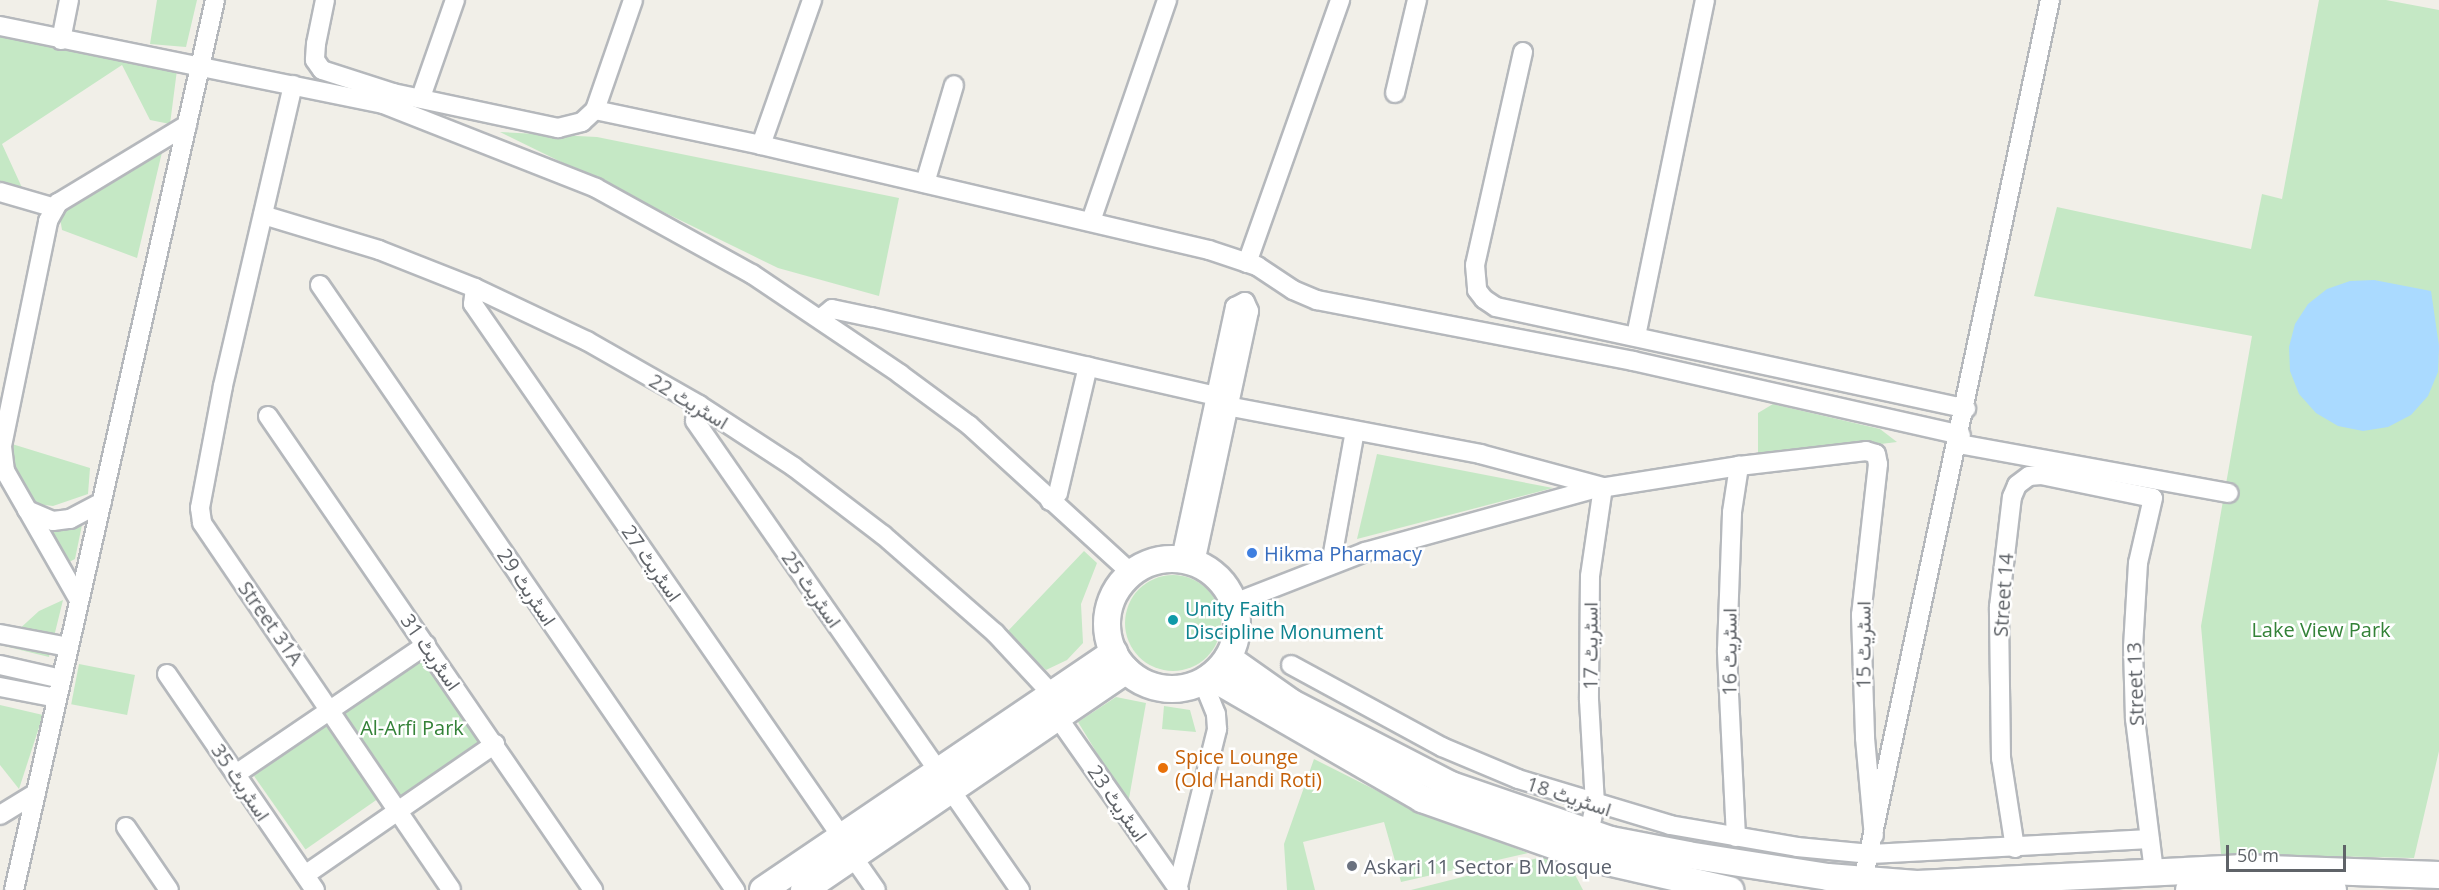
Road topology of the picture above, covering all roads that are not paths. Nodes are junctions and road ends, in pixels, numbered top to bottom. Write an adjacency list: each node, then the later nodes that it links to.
1 (69, 0): 13 (street)
2 (216, 0): 15 (street)
3 (325, 0): 19 (street)
4 (455, 0): 19 (street)
5 (633, 0): 20 (street)
6 (812, 0): 22 (street)
7 (1167, 0): 27 (street)
8 (1340, 0): 28 (street)
9 (1417, 0): 18 (street)
10 (1704, 0): 32 (street)
11 (2050, 0): 36 (street)
12 (0, 26): 13 (street)
13 (61, 40): 15 (street)
14 (1522, 52): 32 (street)
15 (201, 66): 16 (street); 21 (street)
16 (293, 84): 26 (street, Street 31A); 31 (street)
17 (954, 85): 23 (street)
18 (1395, 93)
19 (421, 97): 20 (street)
20 (595, 110): 22 (street)
21 (187, 125): 25 (street); 45 (street)
22 (761, 145): 23 (street)
23 (925, 183): 27 (street)
24 (0, 192): 25 (street)
25 (56, 208): 46 (street)
26 (263, 214): 30 (street, اسٹریٹ 22); 65 (street, Street 31A)
27 (1091, 221): 28 (street)
28 (1247, 263): 39 (street)
29 (320, 285): 91 (street, اسٹریٹ 29)
30 (476, 288): 35 (street, اسٹریٹ 22); 78 (street, اسٹریٹ 27)
31 (821, 318): 33 (street); 44 (street)
32 (1636, 336): 36 (street)
33 (1088, 366): 34 (street); 44 (street)
34 (1221, 401): 38 (street); 47 (street)
35 (699, 405): 64 (street, اسٹریٹ 22); 68 (street, اسٹریٹ 25)
36 (1966, 409): 39 (street)
37 (268, 416): 53 (street, اسٹریٹ 31)
38 (1355, 431): 41 (street); 48 (street)
39 (1960, 440): 42 (street); 75 (street)
40 (1739, 466): 41 (street); 75 (street, اسٹریٹ 15); 76 (street, اسٹریٹ 16)
41 (1603, 487): 48 (street); 70 (street, اسٹریٹ 17)
42 (2229, 493)
43 (2154, 498): 77 (street, Street 13); 79 (street, Street 14)
44 (1050, 501): 49 (street)
45 (102, 502): 46 (street); 50 (street)
46 (27, 510): 50 (street)
47 (1188, 561): 49 (street); 51 (street)
48 (1331, 564): 51 (street)
49 (1131, 573): 56 (street)
50 (79, 600): 54 (street)
51 (1234, 603): 55 (street)
52 (0, 634): 54 (street)
53 (426, 645): 65 (street); 66 (street, اسٹریٹ 31)
54 (68, 647): 60 (street)
55 (1228, 658): 61 (street); 74 (street)
56 (1120, 661): 61 (street); 64 (street)
57 (0, 665): 60 (street)
58 (1291, 665): 70 (street, اسٹریٹ 18)
59 (167, 674): 67 (street, اسٹریٹ 35)
60 (61, 679): 63 (street)
61 (1207, 679): 86 (street); 96 (street)
62 (0, 687): 63 (street)
63 (57, 699): 69 (street)
64 (1054, 704): 68 (street); 86 (street, اسٹریٹ 23)
65 (332, 710): 67 (street); 71 (street, Street 31A)
66 (495, 744): 71 (street); 90 (street, اسٹریٹ 31)
67 (236, 774): 83 (street, اسٹریٹ 35)
68 (944, 780): 78 (street); 95 (street, اسٹریٹ 25)
69 (36, 793): 72 (street); 87 (street)
70 (1594, 805): 74 (street, اسٹریٹ 17); 76 (street, اسٹریٹ 18)
71 (397, 812): 83 (street); 89 (street, Street 31A)
72 (0, 815)
73 (126, 826): 88 (street)
74 (1589, 833): 84 (street)
75 (1874, 836): 80 (street)
76 (1736, 837): 80 (street, اسٹریٹ 18)
77 (2150, 839): 79 (street, اسٹریٹ 18); 81 (street, Street 13)
78 (847, 847): 92 (street); 93 (street); 94 (street, اسٹریٹ 27)
79 (2015, 848): 80 (street, اسٹریٹ 18)
80 (1870, 854): 84 (street)
81 (2154, 870): 82 (street); 85 (street)
82 (2439, 875)
83 (310, 883)
84 (1863, 885): 85 (street)
85 (1890, 886)
86 (1178, 889)
87 (14, 890)
88 (169, 890)
89 (451, 890)
90 (593, 890)
91 (735, 890)
92 (763, 890)
93 (804, 890)
94 (876, 890)
95 (1020, 890)
96 (1730, 890)
97 (2189, 890): 98 (street)
98 (2333, 890)

